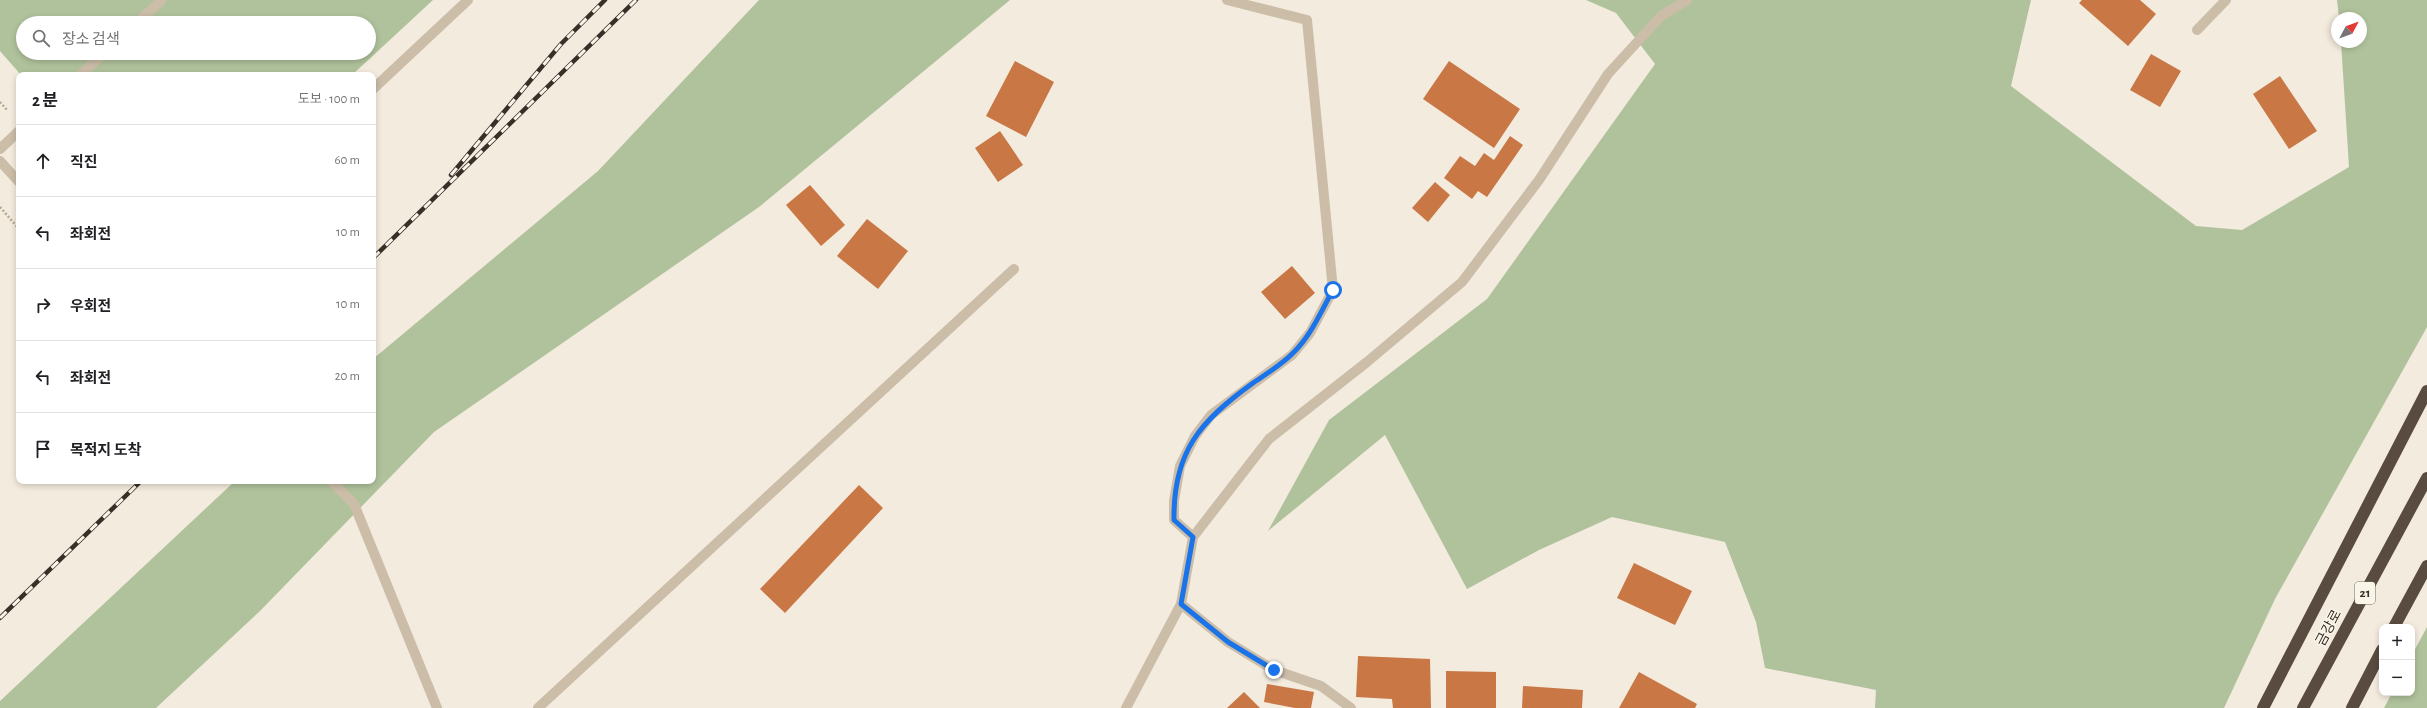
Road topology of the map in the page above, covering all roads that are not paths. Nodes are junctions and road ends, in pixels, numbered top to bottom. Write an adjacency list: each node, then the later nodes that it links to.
1 (162, 0): 6 (street)
2 (468, 0): 10 (street)
3 (1227, 0): 19 (street)
4 (1687, 0): 19 (street)
5 (2226, 0): 7 (street)
6 (145, 16)
7 (2197, 30)
8 (96, 60): 9 (street)
9 (83, 72)
10 (376, 86)
11 (16, 134): 12 (street)
12 (0, 149)
13 (0, 161): 14 (street)
14 (16, 179)
15 (1014, 269): 25 (street)
16 (2427, 391): 28 (highway)
17 (2427, 478): 29 (highway, 금강로 / 21)
18 (334, 484): 24 (street)
19 (1193, 537): 21 (street)
20 (2427, 566): 22 (highway)
21 (1181, 604): 26 (street); 27 (street)
22 (2396, 624)
23 (2379, 656): 30 (highway)
24 (437, 708)
25 (538, 708)
26 (1126, 708)
27 (1350, 708)
28 (2263, 708)
29 (2303, 708)
30 (2352, 708)

